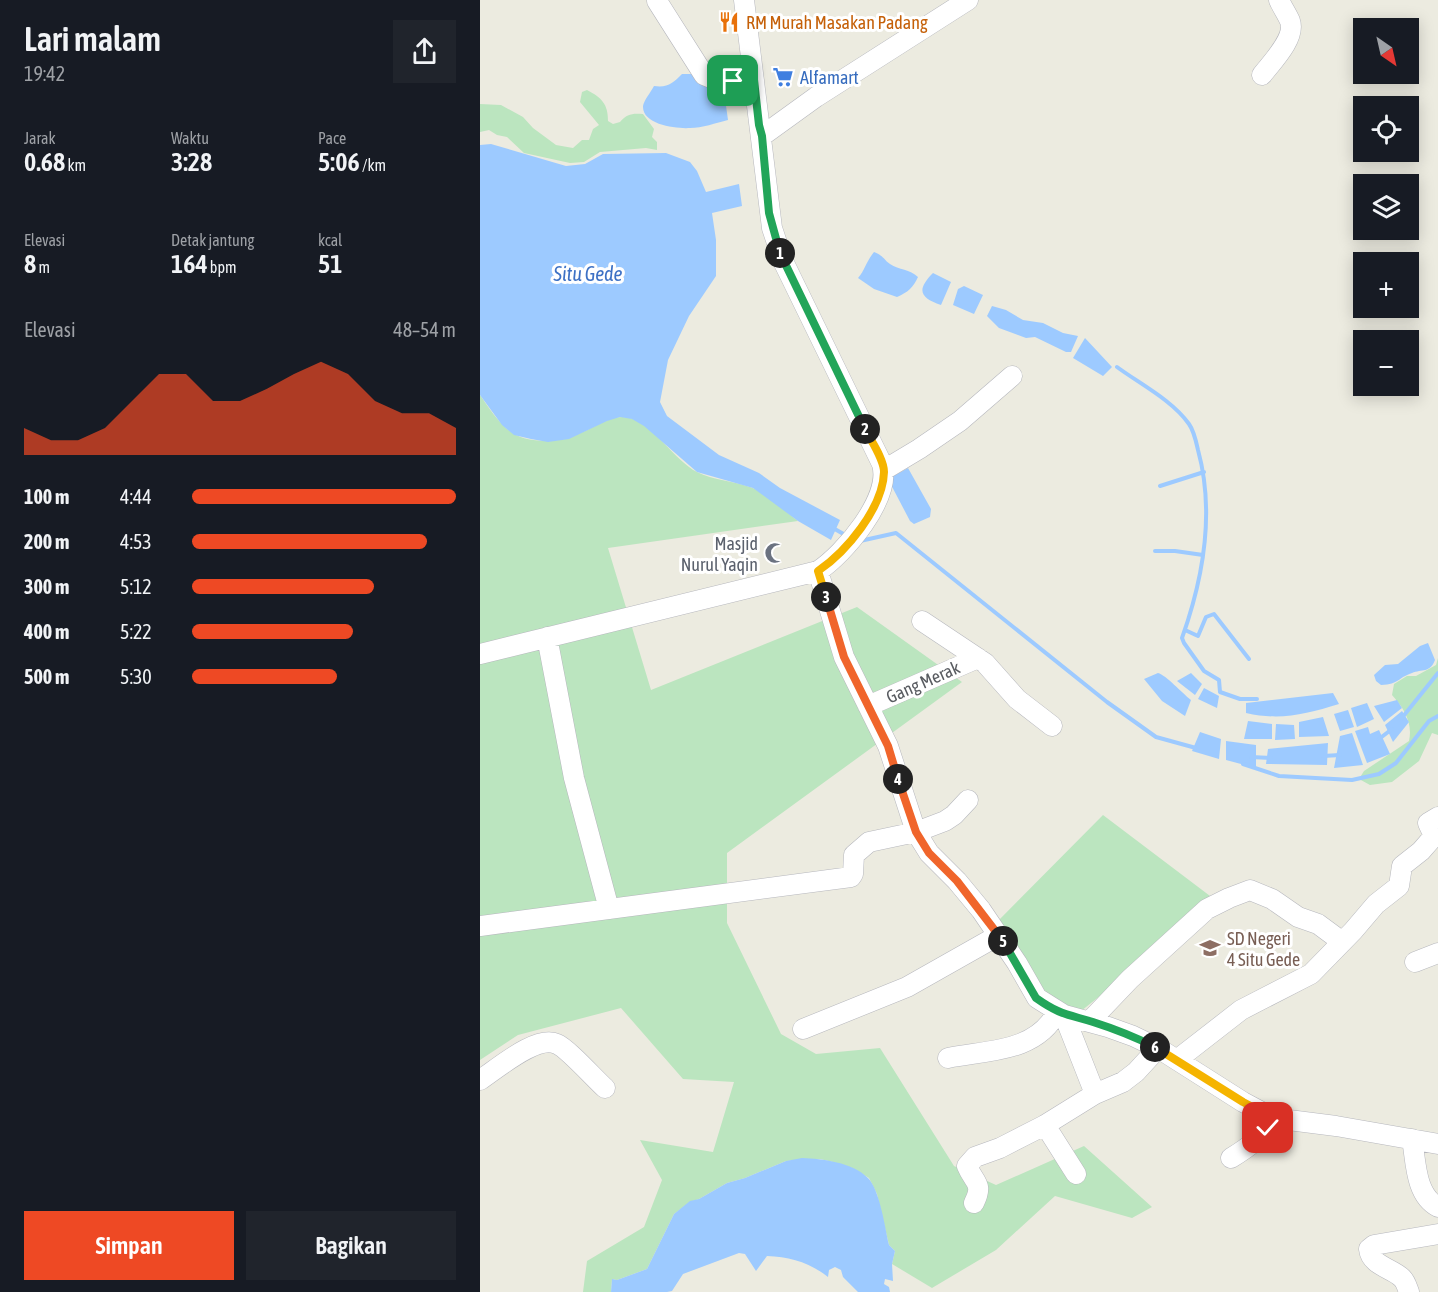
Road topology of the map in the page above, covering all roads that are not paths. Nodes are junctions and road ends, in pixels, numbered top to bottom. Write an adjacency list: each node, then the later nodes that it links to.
1 (744, 0): 6 (street)
2 (968, 0): 7 (street)
3 (1279, 0): 5 (street)
4 (657, 1): 6 (street)
5 (1262, 75)
6 (754, 80): 7 (street)
7 (762, 136): 9 (street)
8 (1012, 376): 9 (street)
9 (884, 470): 10 (street)
10 (818, 571): 12 (street); 15 (street)
11 (921, 621): 14 (street)
12 (546, 637): 13 (street); 20 (street)
13 (480, 654)
14 (978, 658): 15 (street, Gang Merak); 16 (street)
15 (868, 706): 19 (street)
16 (1052, 726)
17 (968, 800): 19 (street)
18 (1438, 817): 23 (street)
19 (916, 832): 20 (street); 22 (street)
20 (609, 909): 21 (street)
21 (480, 926)
22 (999, 935): 26 (street); 28 (street)
23 (1341, 941): 27 (street); 31 (street)
24 (1438, 953): 25 (street)
25 (1415, 963)
26 (1060, 1014): 27 (street); 30 (street); 34 (street)
27 (1090, 1021): 29 (street)
28 (803, 1029)
29 (1158, 1048): 31 (street); 34 (street)
30 (948, 1058)
31 (1178, 1059): 35 (street)
32 (480, 1080): 33 (street)
33 (605, 1088)
34 (1095, 1094): 36 (street)
35 (1273, 1118): 37 (street); 39 (street)
36 (1045, 1125): 40 (street); 41 (street)
37 (1412, 1139): 38 (street); 42 (street)
38 (1438, 1144)
39 (1232, 1158)
40 (1076, 1174)
41 (974, 1203)
42 (1437, 1210)
43 (1438, 1234): 44 (street)
44 (1409, 1292)

